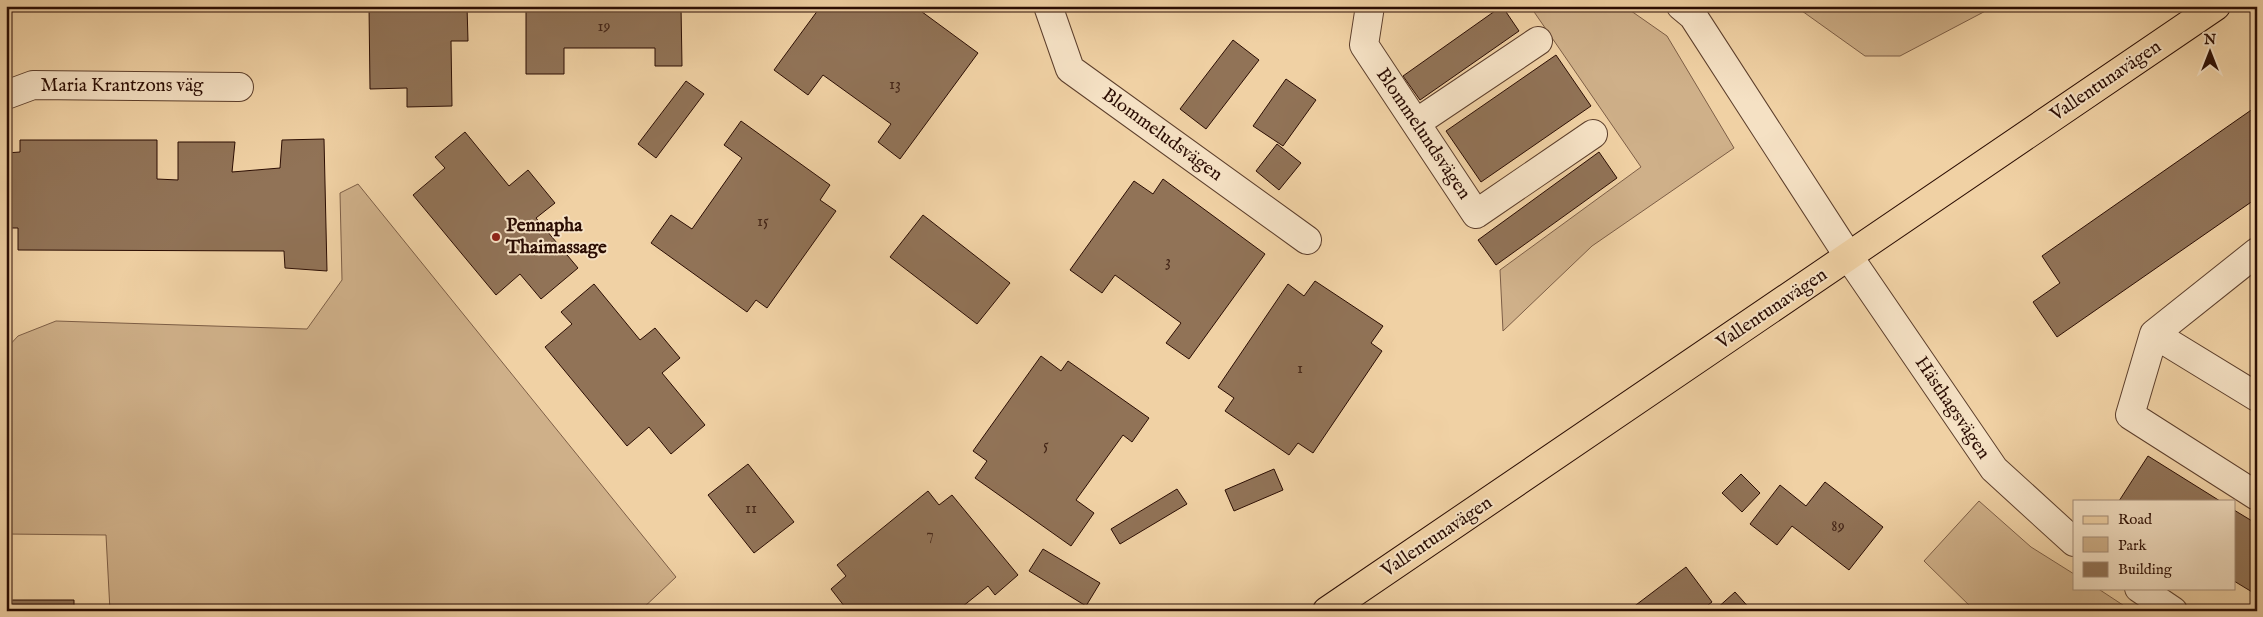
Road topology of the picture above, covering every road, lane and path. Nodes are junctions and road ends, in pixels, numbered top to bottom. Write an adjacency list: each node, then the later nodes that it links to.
1 (1048, 6): 10 (street, Blommeludsvägen)
2 (1370, 6): 8 (street, Blommelundsvägen)
3 (1681, 6): 12 (street)
4 (2216, 6): 12 (main road, Vallentunavägen)
5 (1538, 41): 8 (street)
6 (239, 87): 7 (street, Maria Krantzons väg)
7 (6, 95)
8 (1416, 123): 9 (street, Blommelundsvägen)
9 (1592, 134)
10 (1307, 240)
11 (2257, 252): 13 (street)
12 (1849, 257): 16 (street, Hästhagsvägen); 18 (main road, Vallentunavägen)
13 (2154, 334): 14 (street); 15 (street)
14 (2257, 397)
15 (2257, 496)
16 (2073, 541)
17 (2142, 590): 19 (street)
18 (1327, 611)
19 (2173, 611)

